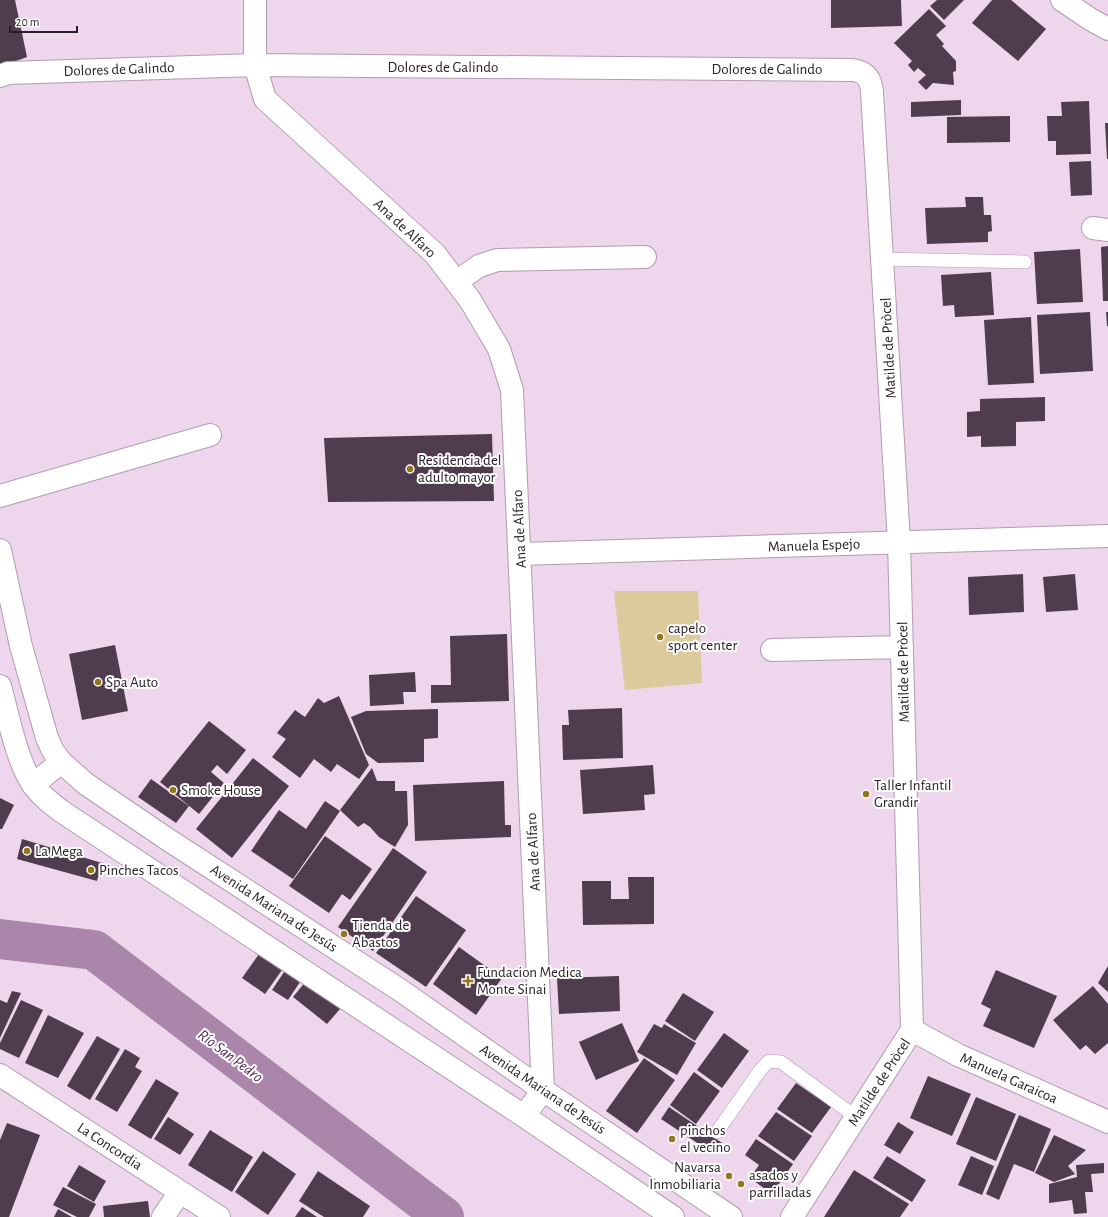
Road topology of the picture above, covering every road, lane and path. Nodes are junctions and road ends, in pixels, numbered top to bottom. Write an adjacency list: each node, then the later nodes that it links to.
1 (255, 0): 4 (street, Ana de Alfaro)
2 (1062, 0): 3 (street)
3 (1108, 29)
4 (256, 65): 5 (street, Dolores de Galindo); 6 (street, Dolores de Galindo); 10 (street, Ana de Alfaro)
5 (0, 76)
6 (872, 92): 8 (street, Matilde de Pròcel)
7 (645, 257): 10 (street)
8 (882, 259): 9 (lane); 14 (street, Matilde de Pròcel)
9 (1025, 262)
10 (456, 282): 16 (street, Ana de Alfaro)
11 (210, 435): 12 (street)
12 (0, 496)
13 (1108, 536): 14 (street, Manuela Espejo)
14 (899, 542): 16 (street, Manuela Espejo); 17 (street, Matilde de Pròcel)
15 (0, 550): 20 (street, Avenida Mariana de Jesús)
16 (520, 554): 24 (street, Ana de Alfaro)
17 (902, 647): 18 (street); 22 (street, Matilde de Pròcel)
18 (772, 650)
19 (0, 686): 21 (street)
20 (61, 762): 21 (street); 24 (street, Avenida Mariana de Jesús)
21 (33, 785): 25 (street)
22 (912, 1030): 26 (street, Matilde de Pròcel); 27 (street, Manuela Garaicoa)
23 (0, 1075): 29 (street, La Concordia)
24 (543, 1090): 25 (street); 33 (street, Avenida Mariana de Jesús)
25 (524, 1116): 32 (street)
26 (856, 1117): 28 (lane); 34 (street, Matilde de Pròcel)
27 (1108, 1122)
28 (717, 1132)
29 (180, 1192): 30 (street); 31 (street, La Concordia)
30 (163, 1217)
31 (219, 1217)
32 (673, 1217)
33 (731, 1217)
34 (792, 1217)

